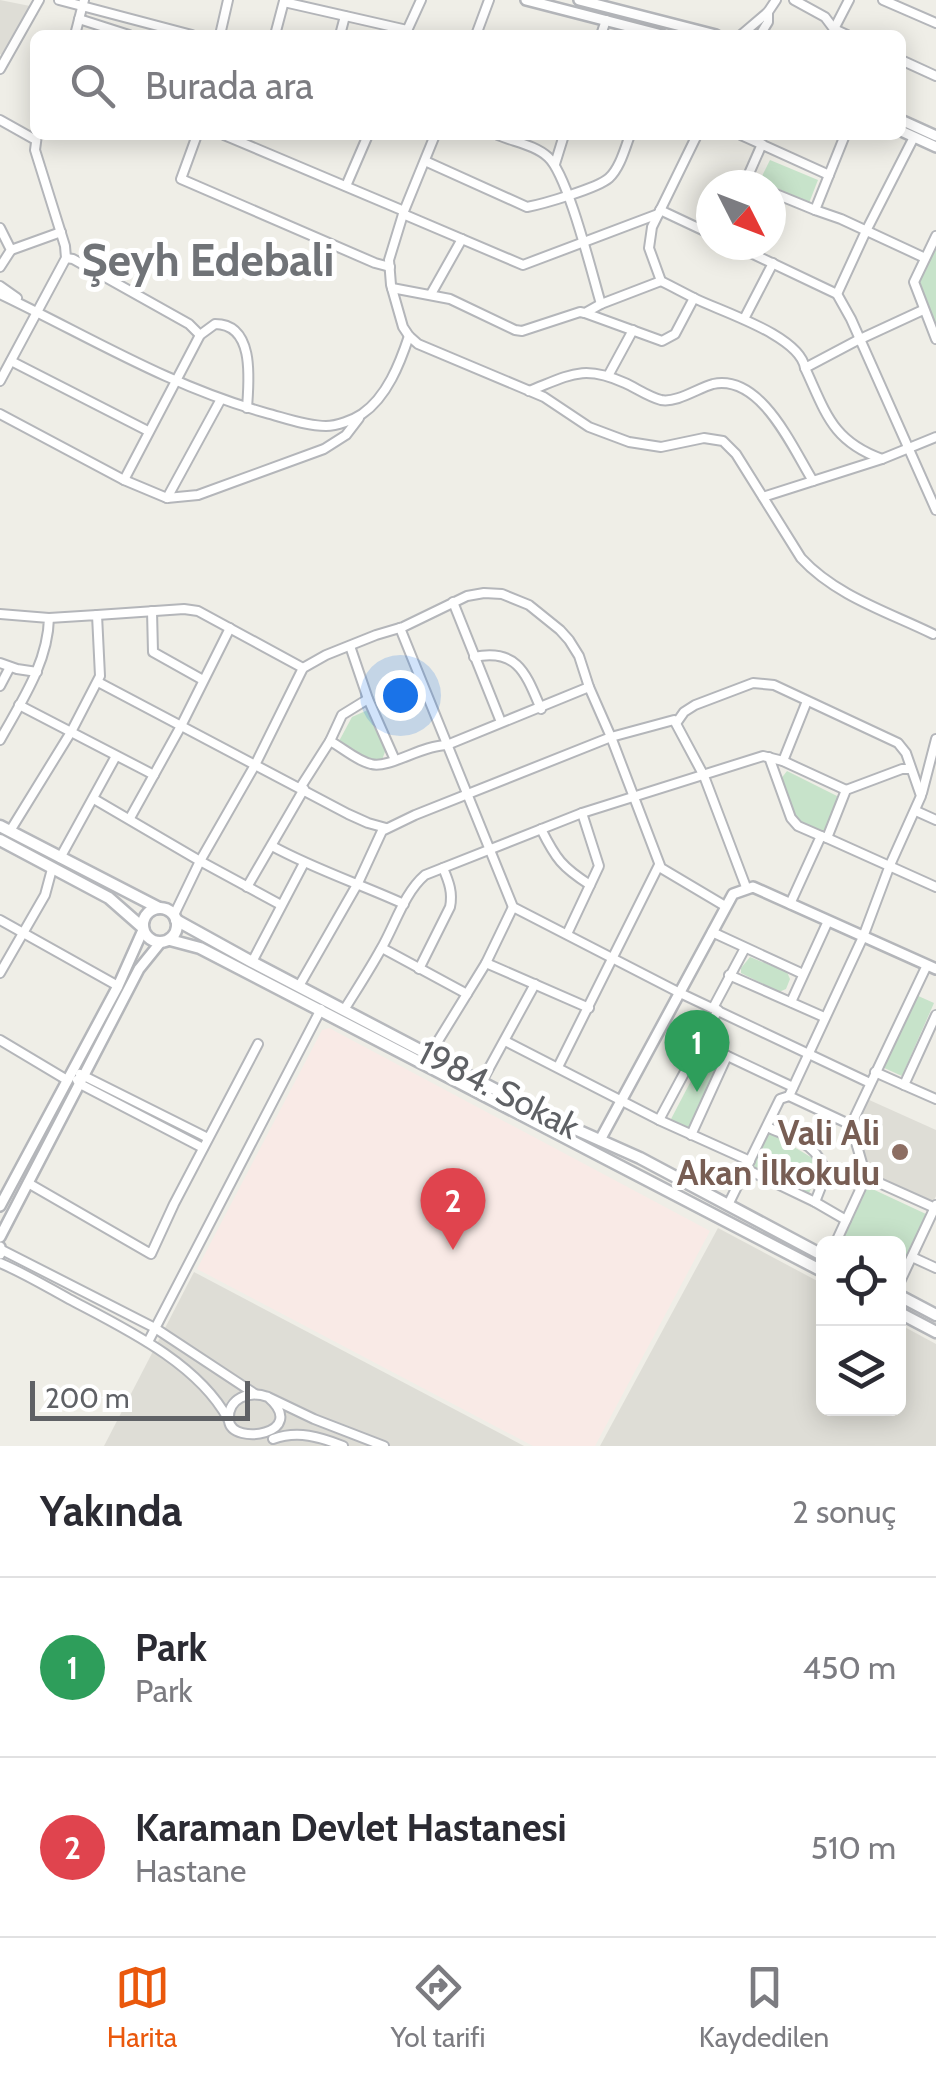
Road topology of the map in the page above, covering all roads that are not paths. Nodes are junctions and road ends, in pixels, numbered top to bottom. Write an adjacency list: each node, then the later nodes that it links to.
1 (39, 0): 35 (street)
2 (59, 0): 13 (street)
3 (228, 0): 24 (street)
4 (421, 0): 28 (street)
5 (489, 0): 29 (street)
6 (526, 0): 18 (street)
7 (578, 0): 14 (street)
8 (776, 0): 15 (street)
9 (794, 0): 20 (street)
10 (849, 0): 20 (street)
11 (883, 0): 19 (street)
12 (284, 1): 16 (street); 25 (street)
13 (83, 3): 17 (street); 23 (street)
14 (617, 5): 32 (street)
15 (768, 12): 33 (street); 34 (street)
16 (345, 16): 26 (street); 27 (street)
17 (79, 19): 21 (street); 22 (street)
18 (606, 20): 30 (street); 31 (street)
19 (936, 24)
20 (834, 29)
21 (76, 30)
22 (114, 30)
23 (175, 30)
24 (221, 30)
25 (276, 30)
26 (341, 30)
27 (398, 30)
28 (407, 30)
29 (478, 30)
30 (603, 30)
31 (643, 30)
32 (700, 30)
33 (747, 30)
34 (763, 30)
35 (2, 62)
36 (906, 62): 37 (street)
37 (936, 76)
38 (0, 120): 41 (street)
39 (906, 122): 42 (street)
40 (906, 133): 43 (street)
41 (30, 134)
42 (936, 136)
43 (914, 137): 56 (street); 69 (street)
44 (36, 140): 70 (street)
45 (195, 140): 80 (street)
46 (249, 140): 61 (street)
47 (363, 140): 61 (street)
48 (434, 140): 57 (street)
49 (513, 140): 58 (street)
50 (562, 140): 58 (street)
51 (628, 140): 62 (street)
52 (695, 140): 65 (street)
53 (753, 140): 55 (street)
54 (843, 140): 60 (street)
55 (762, 144): 59 (street); 60 (street)
56 (936, 148)
57 (424, 162): 62 (street); 66 (street)
58 (555, 164): 62 (street)
59 (753, 170)
60 (829, 175): 64 (street)
61 (346, 186): 66 (street)
62 (567, 194): 73 (street)
63 (786, 198): 64 (street)
64 (816, 210): 69 (street)
65 (659, 212): 68 (street); 73 (street); 81 (street)
66 (404, 213): 72 (street); 80 (street)
67 (0, 228): 74 (street)
68 (696, 228)
69 (866, 231): 76 (street); 86 (street)
70 (61, 232): 74 (street); 75 (street)
71 (936, 236): 76 (street)
72 (462, 239): 73 (street); 85 (street)
73 (583, 242): 88 (street)
74 (11, 250): 79 (street)
75 (66, 258): 90 (street); 94 (street)
76 (925, 258): 89 (street)
77 (766, 260): 78 (street)
78 (773, 263): 86 (street); 92 (street)
79 (0, 267)
80 (390, 267): 83 (street)
81 (660, 281): 87 (street); 88 (street)
82 (0, 286): 90 (street)
83 (392, 288): 85 (street); 95 (street)
84 (0, 294): 90 (street)
85 (431, 294): 91 (street)
86 (837, 294): 96 (street)
87 (694, 298): 92 (street); 93 (street)
88 (601, 304): 91 (street)
89 (923, 310): 96 (street); 97 (street)
90 (37, 312): 98 (street); 102 (street)
91 (585, 314): 93 (street)
92 (744, 319): 99 (street)
93 (634, 330): 100 (street)
94 (200, 335): 102 (street); 105 (street)
95 (408, 336): 103 (street); 107 (street)
96 (860, 339): 99 (street); 110 (street)
97 (936, 340)
98 (11, 361): 101 (street); 108 (street)
99 (805, 368): 111 (street)
100 (608, 376): 103 (street); 113 (street)
101 (0, 381)
102 (174, 382): 104 (street); 108 (street)
103 (529, 391): 114 (street)
104 (221, 399): 105 (street); 115 (street)
105 (246, 408): 107 (street)
106 (0, 414): 112 (street)
107 (362, 414): 115 (street)
108 (148, 431): 112 (street)
109 (936, 437): 110 (street)
110 (908, 449): 111 (street); 116 (street)
111 (882, 460): 113 (street)
112 (124, 480): 115 (street)
113 (812, 481): 114 (street)
114 (763, 497): 124 (street)
115 (167, 498)
116 (936, 510)
117 (453, 602): 123 (street); 126 (street); 134 (street)
118 (152, 611): 120 (street); 122 (street); 131 (street)
119 (0, 614): 121 (street)
120 (97, 615): 121 (street); 132 (street)
121 (48, 618): 130 (street)
122 (230, 628): 129 (street); 131 (street)
123 (400, 628): 125 (street); 147 (street)
124 (934, 634)
125 (350, 646): 129 (street); 135 (street)
126 (474, 657): 138 (street); 139 (street)
127 (0, 663): 128 (street)
128 (10, 667): 130 (street); 133 (street)
129 (303, 668): 152 (street)
130 (37, 672): 137 (street)
131 (203, 680): 141 (street)
132 (98, 682): 141 (street); 142 (street)
133 (0, 686)
134 (589, 688): 138 (street); 143 (street)
135 (368, 699): 146 (street); 150 (street)
136 (807, 701): 140 (street); 151 (street); 153 (street)
137 (20, 705): 142 (street); 145 (street)
138 (540, 709): 139 (street)
139 (502, 722): 147 (street)
140 (677, 722): 143 (street); 155 (street)
141 (181, 726): 152 (street); 154 (street)
142 (71, 732): 148 (street); 166 (street)
143 (611, 737): 158 (street); 159 (street)
144 (936, 739): 160 (street)
145 (0, 740)
146 (330, 741): 150 (street); 156 (street)
147 (448, 745): 150 (street); 158 (street)
148 (116, 756): 154 (street); 161 (street)
149 (769, 757): 151 (street); 155 (street); 169 (street)
150 (395, 760)
151 (783, 760): 157 (street)
152 (256, 765): 156 (street); 174 (street)
153 (911, 769): 157 (street); 160 (street)
154 (154, 775): 164 (street)
155 (704, 776): 159 (street); 184 (street)
156 (302, 788): 167 (street); 171 (street)
157 (846, 790): 169 (street)
158 (467, 794): 167 (street); 172 (street)
159 (632, 796): 163 (street); 176 (street)
160 (921, 796): 162 (street)
161 (94, 799): 164 (street); 173 (street)
162 (916, 811): 165 (street); 177 (street)
163 (582, 813): 168 (street); 181 (street)
164 (130, 818): 174 (street)
165 (936, 820)
166 (5, 828): 173 (main road)
167 (386, 828): 180 (street)
168 (540, 829): 172 (street); 181 (street)
169 (824, 837): 177 (street); 187 (street)
170 (0, 840): 178 (main road)
171 (272, 846): 175 (street); 182 (street)
172 (491, 848): 179 (street); 189 (street)
173 (60, 858): 190 (main road)
174 (200, 862): 182 (street); 191 (street)
175 (304, 863): 180 (street); 185 (street)
176 (659, 865): 188 (street); 202 (street)
177 (890, 865): 183 (street); 198 (street)
178 (52, 868): 194 (main road); 196 (street)
179 (444, 868): 186 (street); 206 (street)
180 (358, 882): 186 (street); 212 (street)
181 (590, 885): 197 (street)
182 (248, 887): 185 (street)
183 (936, 887)
184 (746, 888): 187 (street); 188 (street)
185 (280, 904): 203 (street)
186 (404, 904): 200 (street)
187 (790, 904): 193 (street)
188 (725, 906): 195 (street)
189 (513, 907): 197 (street); 204 (street)
190 (159, 908): 191 (main road); 194 (main road)
191 (175, 917): 199 (main road); 203 (main road, 1984. Sokak)
192 (0, 920): 196 (street)
193 (828, 921): 198 (street); 208 (street)
194 (143, 928): 199 (main road); 211 (street)
195 (712, 932): 201 (street); 214 (street)
196 (23, 933): 207 (street); 211 (street)
197 (567, 934): 202 (street)
198 (863, 937): 205 (street); 221 (street)
199 (165, 941): 216 (main road); 232 (street)
200 (382, 948): 206 (street); 219 (street)
201 (744, 948): 208 (street); 209 (street)
202 (614, 959): 214 (street); 217 (street)
203 (252, 962): 212 (main road, 1984. Sokak)
204 (486, 962): 210 (street); 213 (street)
205 (931, 967): 230 (street)
206 (419, 969): 213 (street)
207 (0, 973)
208 (803, 974): 215 (street)
209 (729, 975): 215 (street); 218 (street)
210 (535, 984): 217 (street); 223 (street)
211 (118, 986): 231 (street)
212 (300, 986): 216 (main road, 1984. Sokak)
213 (468, 994): 226 (street)
214 (680, 994): 218 (street); 238 (street)
215 (791, 1002): 221 (street)
216 (323, 1005): 219 (main road, 1984. Sokak); 260 (main road); 266 (street)
217 (589, 1008): 229 (street)
218 (716, 1009): 224 (street); 227 (street)
219 (344, 1010): 226 (main road, 1984. Sokak)
220 (936, 1014): 235 (street)
221 (824, 1017): 227 (street)
222 (0, 1040): 231 (street)
223 (505, 1041): 229 (street); 233 (street)
224 (700, 1043): 228 (street); 239 (street)
225 (258, 1044): 243 (street)
226 (430, 1054): 233 (main road, 1984. Sokak)
227 (808, 1054): 234 (street); 236 (street)
228 (727, 1056): 236 (street); 242 (street)
229 (558, 1067): 238 (street)
230 (875, 1072): 234 (street); 235 (street)
231 (69, 1076): 232 (street); 251 (street)
232 (82, 1079): 243 (street); 245 (street); 248 (street)
233 (482, 1081): 244 (main road, 1984. Sokak)
234 (870, 1083): 240 (street)
235 (904, 1085): 237 (street)
236 (791, 1092): 240 (street); 241 (street)
237 (936, 1099)
238 (622, 1101): 239 (street); 244 (street)
239 (659, 1120): 242 (street)
240 (851, 1125): 247 (street)
241 (767, 1127): 246 (street); 249 (street)
242 (691, 1135): 246 (street)
243 (208, 1138): 245 (street)
244 (600, 1140): 250 (main road, 1984. Sokak)
245 (203, 1148): 248 (street)
246 (748, 1165): 249 (street); 250 (street)
247 (866, 1177): 252 (street); 253 (street)
248 (28, 1183): 255 (street)
249 (815, 1202): 253 (street)
250 (728, 1205): 257 (main road, 1984. Sokak)
251 (0, 1206)
252 (935, 1207): 258 (street)
253 (846, 1220): 254 (street)
254 (839, 1236)
255 (0, 1237)
256 (0, 1250): 266 (street)
257 (816, 1252)
258 (912, 1257): 261 (street); 262 (street)
259 (0, 1263): 268 (street)
260 (816, 1268)
261 (936, 1268)
262 (906, 1269)
263 (906, 1299): 264 (main road)
264 (936, 1315)
265 (906, 1316): 267 (main road)
266 (154, 1328): 268 (street); 269 (street)
267 (936, 1332)
268 (148, 1342): 271 (street)
269 (256, 1394): 270 (street); 271 (street)
270 (268, 1397): 272 (street); 275 (street)
271 (228, 1421): 273 (street)
272 (265, 1442): 274 (street)
273 (244, 1443)
274 (343, 1446)
275 (384, 1446)

